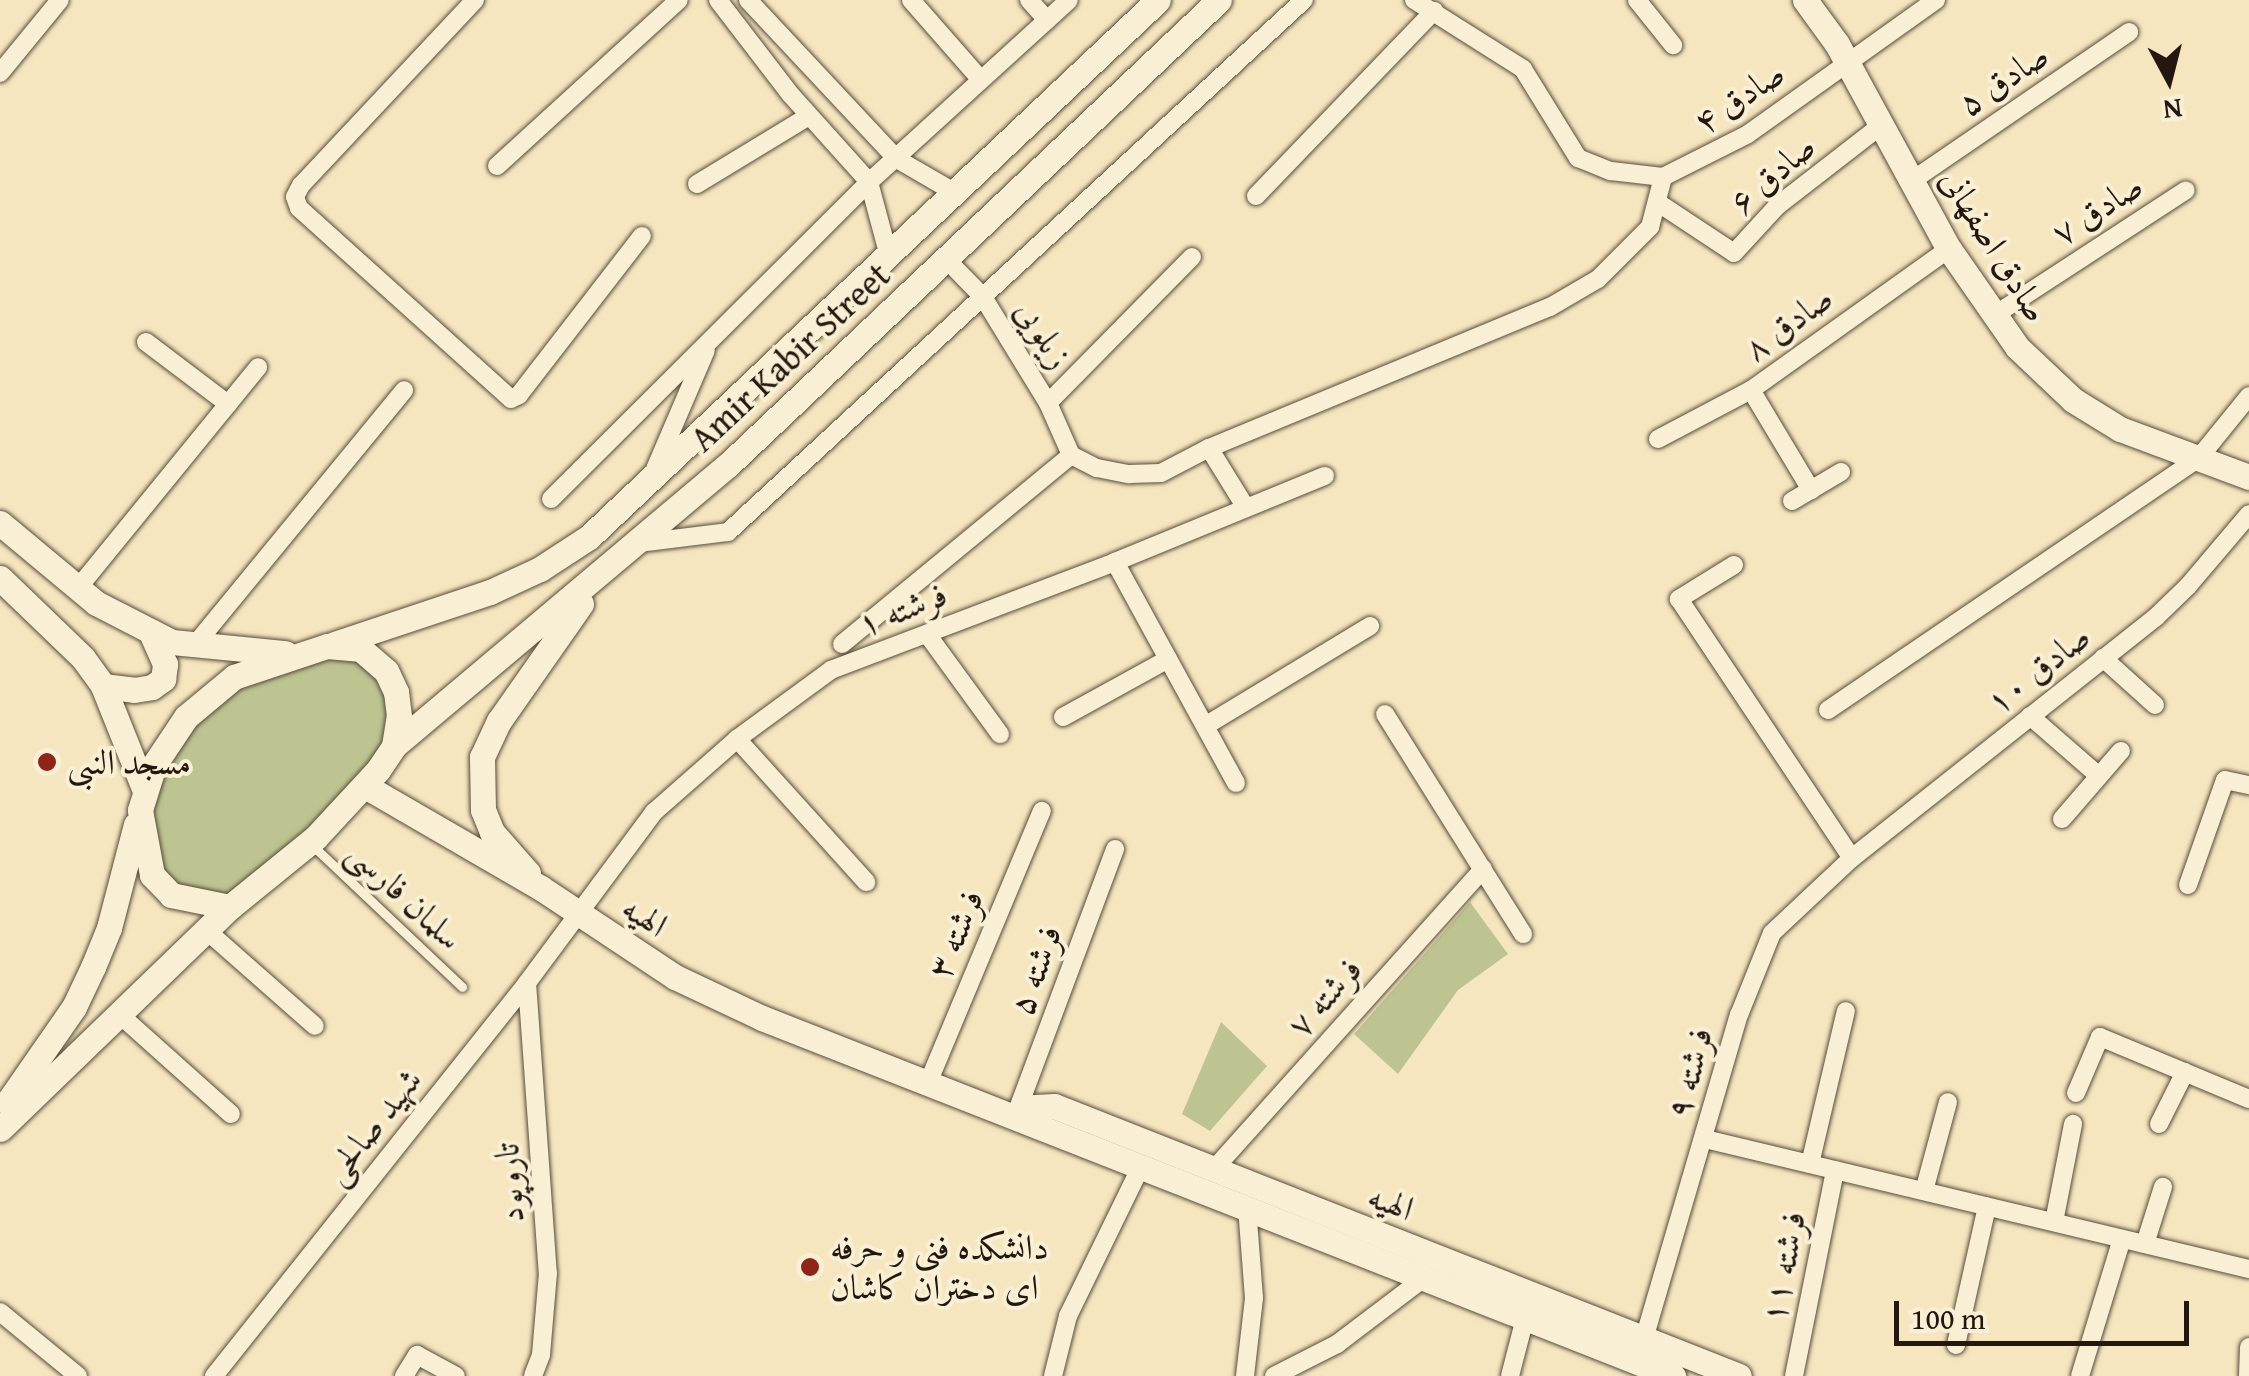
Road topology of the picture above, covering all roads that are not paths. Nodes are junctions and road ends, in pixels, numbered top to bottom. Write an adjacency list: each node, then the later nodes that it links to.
1 (60, 0): 21 (street)
2 (475, 0): 35 (street)
3 (679, 0): 26 (street)
4 (718, 0): 23 (street)
5 (748, 0): 25 (street)
6 (911, 0): 22 (street)
7 (1029, 0): 17 (street)
8 (1069, 0): 17 (street)
9 (1158, 0): 32 (main road, Amir Kabir Street)
10 (1219, 0): 39 (main road, Amir Kabir Street)
11 (1304, 0): 40 (street)
12 (1414, 0): 16 (street)
13 (1637, 0): 19 (street)
14 (1806, 0): 20 (main road, صادق اصفهانی)
15 (1936, 0): 20 (street, صادق ۴)
16 (1434, 11): 27 (street); 33 (street)
17 (1046, 20): 22 (street)
18 (2129, 32): 28 (street, صادق ۵)
19 (1673, 45)
20 (1846, 62): 24 (main road, صادق اصفهانی); 27 (street, صادق ۴)
21 (0, 73)
22 (981, 80): 25 (street)
23 (810, 116): 29 (street); 30 (street)
24 (1880, 126): 28 (main road, صادق اصفهانی); 34 (street, صادق ۶)
25 (897, 158): 29 (street); 32 (street)
26 (497, 166)
27 (1664, 178): 34 (street)
28 (1913, 180): 36 (main road, صادق اصفهانی)
29 (869, 182): 37 (street); 42 (street)
30 (697, 184)
31 (2186, 190): 41 (street, صادق ۷)
32 (954, 192): 37 (main road, Amir Kabir Street)
33 (1256, 196)
34 (1657, 202): 51 (street)
35 (642, 236)
36 (1949, 248): 41 (main road, صادق اصفهانی); 46 (street, صادق ۸)
37 (888, 253): 55 (main road, Amir Kabir Street)
38 (1192, 257): 48 (street)
39 (945, 258): 40 (street, زیلویی); 64 (main road, Amir Kabir Street)
40 (983, 298): 48 (street, زیلویی); 64 (street)
41 (1993, 316): 53 (main road, صادق اصفهانی)
42 (710, 340): 55 (street); 59 (street)
43 (146, 342): 49 (street)
44 (258, 367): 49 (street)
45 (404, 390): 74 (street)
46 (1752, 390): 50 (street, صادق ۸); 58 (street)
47 (2249, 396): 53 (street)
48 (1048, 403): 52 (street, زیلویی)
49 (228, 404): 69 (street)
50 (1658, 439)
51 (1209, 448): 52 (street); 61 (street)
52 (1072, 455): 73 (street)
53 (2198, 458): 57 (main road, صادق اصفهانی); 81 (street)
54 (1841, 472): 58 (street)
55 (652, 476): 75 (main road, Amir Kabir Street)
56 (1325, 476): 61 (street, فرشته ۱)
57 (2249, 477)
58 (1811, 490): 60 (street)
59 (551, 499)
60 (1792, 501)
61 (1246, 508): 65 (street, فرشته ۱)
62 (2249, 514): 77 (street, صادق ۱۰)
63 (0, 523): 69 (main road)
64 (639, 543): 67 (main road, Amir Kabir Street)
65 (1115, 562): 72 (street, فرشته ۱); 78 (street)
66 (1734, 565): 99 (street)
67 (604, 573): 88 (main road, Amir Kabir Street); 103 (main road)
68 (0, 578): 79 (main road)
69 (78, 588): 71 (main road)
70 (1370, 626): 85 (street)
71 (150, 630): 74 (main road); 79 (main road)
72 (927, 634): 86 (street); 87 (street, فرشته ۱)
73 (842, 644)
74 (194, 646): 76 (main road)
75 (327, 646): 76 (main road); 88 (main road)
76 (300, 654): 94 (main road)
77 (2104, 658): 80 (street); 83 (street, صادق ۱۰)
78 (1168, 659): 84 (street); 85 (street)
79 (103, 686): 94 (main road)
80 (2155, 706)
81 (1828, 710)
82 (1385, 714): 100 (street)
83 (2030, 716): 90 (street); 99 (street, صادق ۱۰)
84 (1063, 717)
85 (1205, 726): 91 (street)
86 (1000, 734)
87 (737, 739): 101 (street); 105 (street, فرشته ۱)
88 (394, 746): 93 (main road)
89 (2121, 751): 90 (street)
90 (2099, 776): 96 (street)
91 (1236, 784)
92 (2249, 785): 102 (street)
93 (365, 786): 97 (main road); 103 (main road, الهیه)
94 (143, 800): 104 (main road); 118 (main road)
95 (1042, 811): 114 (street, فرشته ۳)
96 (2062, 819)
97 (310, 843): 104 (main road); 109 (lane, سلمان فارسی)
98 (1115, 849): 120 (street, فرشته ۵)
99 (1852, 858): 124 (street, فرشته ۹)
100 (1483, 869): 107 (street); 127 (street, فرشته ۷)
101 (866, 882)
102 (2188, 886)
103 (541, 888): 105 (main road, الهیه)
104 (230, 907): 106 (main road)
105 (579, 915): 108 (street, شهید صالحی); 114 (main road, الهیه)
106 (206, 930): 111 (main road); 112 (street)
107 (1523, 934)
108 (527, 983): 146 (street, شهید صالحی); 149 (street, تاروپود)
109 (462, 986)
110 (1846, 1011): 125 (street)
111 (119, 1014): 119 (street); 123 (main road)
112 (315, 1026)
113 (2185, 1072): 115 (street); 116 (street); 122 (street)
114 (928, 1082): 120 (main road, الهیه)
115 (2076, 1094)
116 (2249, 1099)
117 (1948, 1102): 130 (street)
118 (0, 1112)
119 (230, 1114)
120 (1016, 1114): 126 (main road, الهیه); 127 (main road, الهیه)
121 (2073, 1124): 133 (street)
122 (2159, 1124)
123 (0, 1129)
124 (1705, 1139): 125 (street); 141 (street, فرشته ۹)
125 (1810, 1164): 128 (street)
126 (1141, 1166): 132 (main road, الهیه); 150 (street)
127 (1214, 1169): 138 (main road, الهیه)
128 (1836, 1170): 130 (street); 155 (street, فرشته ۱۱)
129 (2162, 1187): 135 (street)
130 (1924, 1191): 131 (street)
131 (1987, 1206): 133 (street); 142 (street)
132 (1246, 1208): 137 (main road, الهیه); 151 (street)
133 (2054, 1222): 134 (street)
134 (2122, 1238): 135 (street); 156 (street)
135 (2145, 1244): 136 (street)
136 (2249, 1269)
137 (1424, 1278): 138 (main road, الهیه); 152 (street)
138 (1500, 1295): 140 (main road, الهیه); 141 (main road, الهیه)
139 (0, 1312): 145 (street)
140 (1525, 1318): 144 (main road, الهیه); 153 (street)
141 (1644, 1339): 154 (main road, الهیه)
142 (1956, 1345)
143 (2249, 1347): 157 (street)
144 (1663, 1374)
145 (78, 1376)
146 (214, 1376)
147 (404, 1376): 148 (street)
148 (456, 1376)
149 (532, 1376)
150 (1053, 1376)
151 (1246, 1376)
152 (1274, 1376)
153 (1510, 1376)
154 (1739, 1376)
155 (1794, 1376)
156 (2080, 1376)
157 (2248, 1376)

